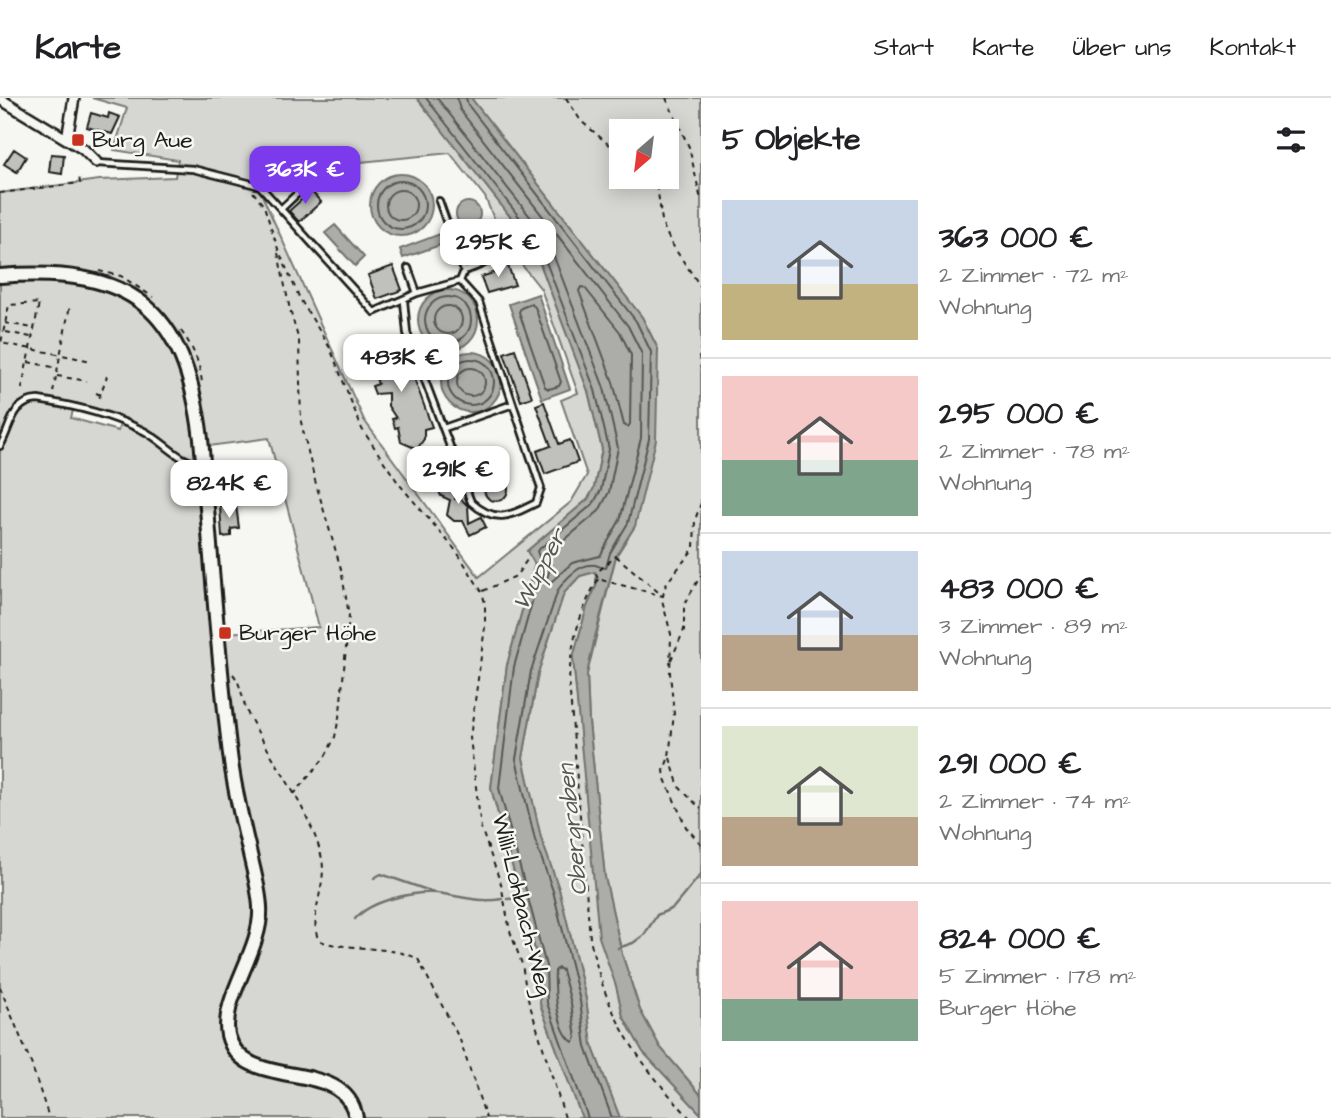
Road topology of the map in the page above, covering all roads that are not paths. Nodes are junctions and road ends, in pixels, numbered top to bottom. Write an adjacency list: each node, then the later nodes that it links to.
1 (74, 98): 3 (street)
2 (0, 99): 3 (street)
3 (67, 139): 4 (street)
4 (96, 163): 7 (lane)
5 (302, 190): 7 (lane)
6 (439, 201): 10 (lane)
7 (282, 208): 14 (lane)
8 (503, 232): 10 (lane)
9 (408, 268): 13 (lane)
10 (464, 271): 12 (lane)
11 (0, 276): 18 (main road)
12 (460, 281): 13 (lane); 15 (lane)
13 (417, 293): 14 (lane)
14 (404, 301): 16 (lane)
15 (513, 404): 16 (lane); 16 (lane)
16 (444, 428)
17 (0, 446): 18 (lane)
18 (203, 464): 19 (main road)
19 (356, 1118)

